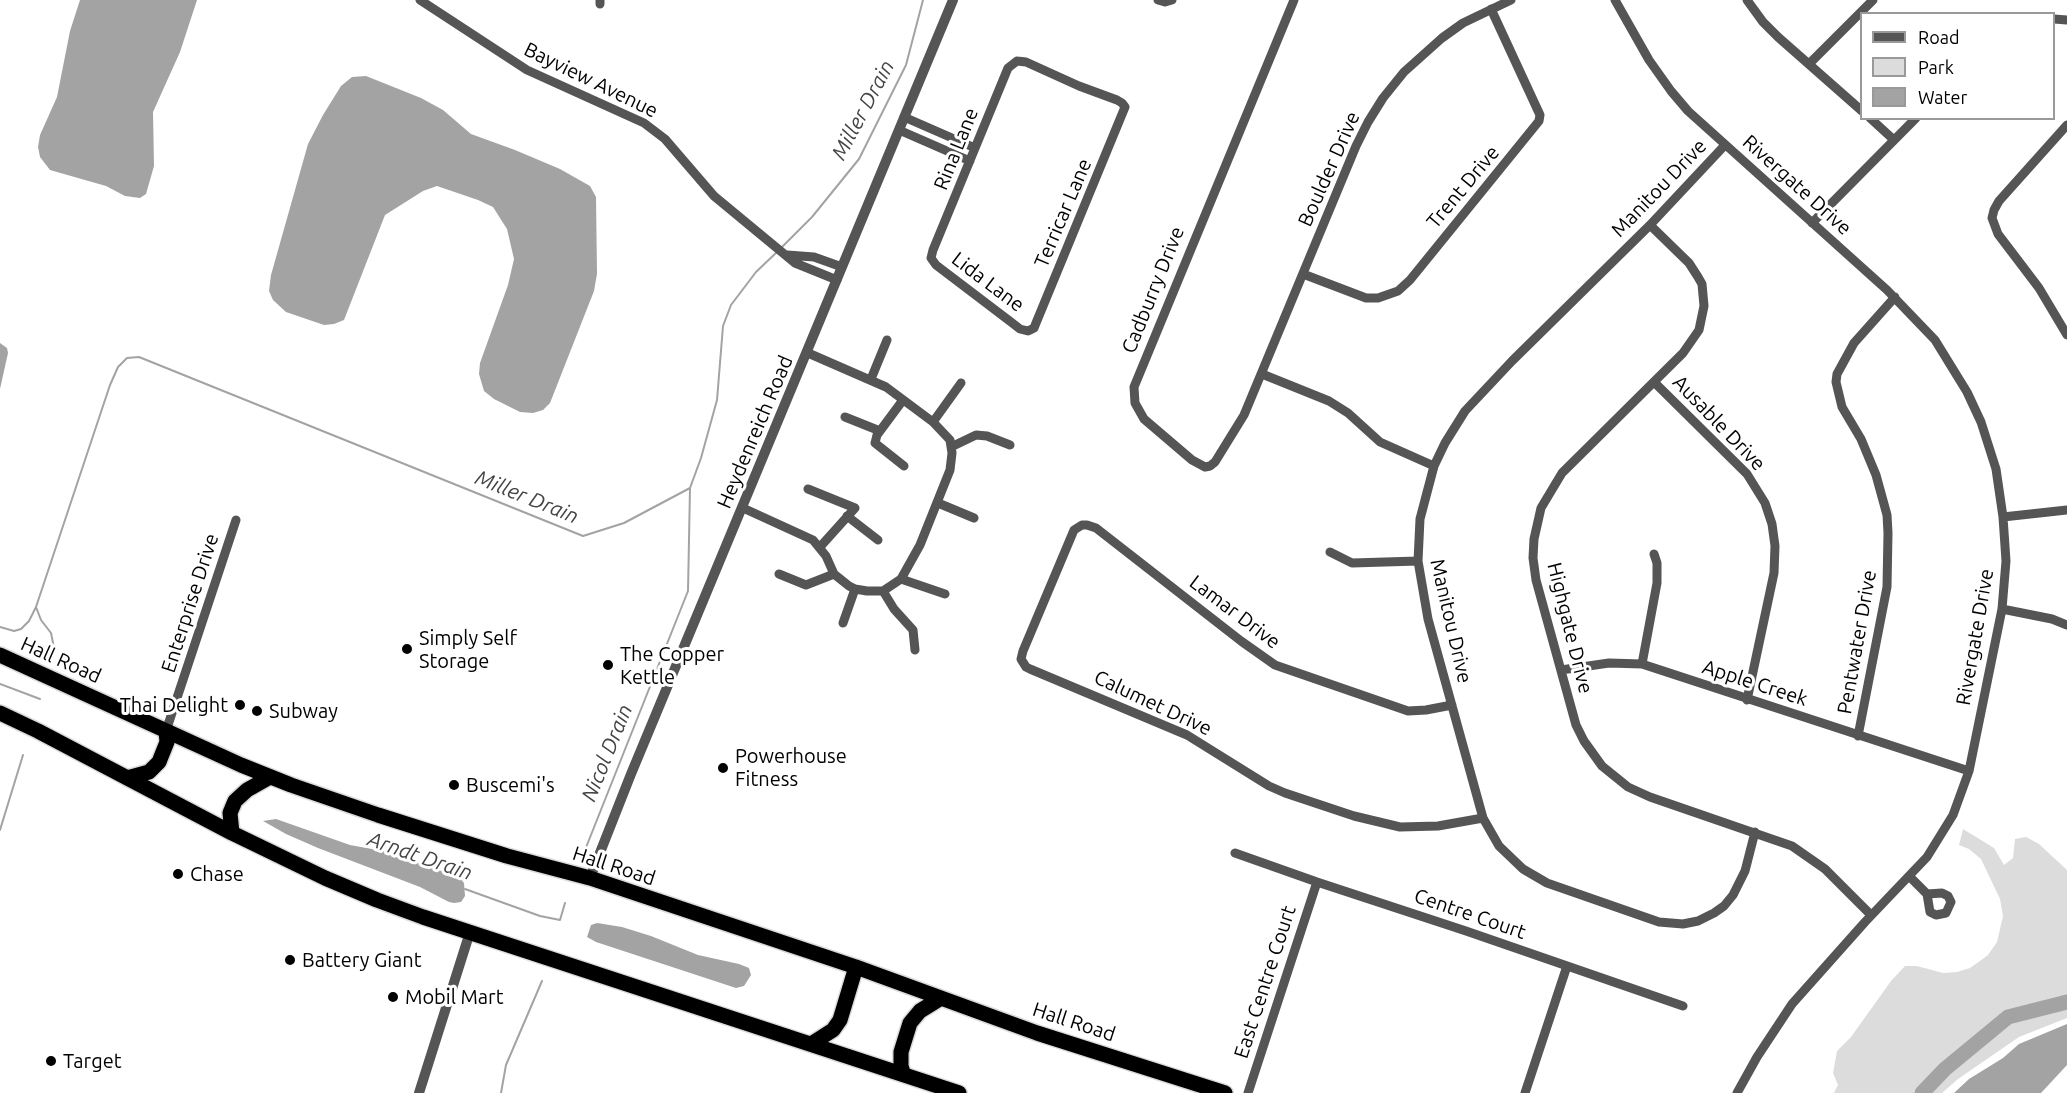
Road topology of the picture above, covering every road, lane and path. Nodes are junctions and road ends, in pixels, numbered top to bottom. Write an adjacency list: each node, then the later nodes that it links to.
1 (420, 0): 28 (street, Bayview Avenue)
2 (953, 0): 16 (street, Heydenreich Road)
3 (1158, 0): 4 (street)
4 (1173, 0)
5 (1294, 0): 37 (street, Cadburry Drive)
6 (1511, 0): 10 (street, Boulder Drive)
7 (1615, 0): 22 (street, Rivergate Drive)
8 (1747, 0): 13 (street)
9 (1873, 0): 11 (street)
10 (1491, 9): 30 (street, Boulder Drive); 30 (street, Trent Drive)
11 (1861, 12)
12 (1860, 13): 13 (street)
13 (1809, 64): 15 (street)
14 (1125, 107): 23 (street, Rina Lane); 33 (street, Terricar Lane)
15 (1860, 109)
16 (904, 117): 20 (street, Heydenreich Road); 23 (street)
17 (1872, 120): 21 (street)
18 (1914, 120): 21 (street)
19 (2067, 125): 34 (street)
20 (899, 130): 24 (street); 29 (street, Heydenreich Road)
21 (1894, 140): 25 (street)
22 (1725, 145): 25 (street, Rivergate Drive); 26 (street, Manitou Drive)
23 (975, 148): 24 (street, Rina Lane)
24 (970, 161): 27 (street, Rina Lane)
25 (1812, 223): 32 (street, Rivergate Drive)
26 (1650, 225): 39 (street, Highgate Drive); 48 (street, Manitou Drive)
27 (932, 254): 33 (street, Lida Lane)
28 (787, 255): 29 (street); 31 (street, Bayview Avenue)
29 (842, 267): 31 (street, Heydenreich Road)
30 (1303, 274): 37 (street, Boulder Drive)
31 (837, 280): 36 (street, Heydenreich Road)
32 (1895, 297): 55 (street, Rivergate Drive); 80 (street, Pentwater Drive)
33 (1031, 330)
34 (2067, 335)
35 (887, 340): 38 (street)
36 (808, 353): 38 (street); 51 (street, Heydenreich Road)
37 (1262, 374): 48 (street)
38 (871, 379): 41 (street)
39 (1653, 382): 75 (street, Highgate Drive); 76 (street, Ausable Drive)
40 (961, 383): 43 (street)
41 (903, 400): 43 (street); 44 (street)
42 (845, 417): 44 (street)
43 (933, 422): 46 (street)
44 (880, 431): 47 (street)
45 (1010, 445): 46 (street)
46 (951, 447): 50 (street)
47 (904, 466)
48 (1434, 466): 62 (street, Manitou Drive)
49 (808, 489): 53 (street)
50 (938, 503): 54 (street); 65 (street)
51 (743, 508): 59 (street); 89 (street, Heydenreich Road)
52 (2067, 510): 55 (street)
53 (847, 516): 58 (street); 59 (street)
54 (974, 518)
55 (2003, 518): 69 (street, Rivergate Drive)
56 (236, 520): 79 (street, Enterprise Drive)
57 (1082, 525): 77 (street, Lamar Drive); 84 (street, Calumet Drive)
58 (878, 540)
59 (820, 547): 64 (street)
60 (1330, 552): 62 (street)
61 (1654, 554): 74 (street)
62 (1418, 561): 77 (street, Manitou Drive)
63 (779, 574): 64 (street)
64 (834, 574): 66 (street)
65 (902, 579): 67 (street); 68 (street)
66 (855, 589): 67 (street); 70 (street)
67 (883, 591): 72 (street)
68 (945, 594)
69 (2001, 609): 71 (street); 81 (street, Rivergate Drive)
70 (843, 623)
71 (2067, 625)
72 (915, 651)
73 (0, 655): 79 (highway, Hall Road)
74 (1642, 664): 75 (street, Apple Creek); 76 (street, Apple Creek)
75 (1561, 670): 85 (street, Highgate Drive)
76 (1747, 700): 80 (street, Apple Creek)
77 (1452, 705): 84 (street, Manitou Drive)
78 (0, 713): 83 (highway)
79 (166, 731): 82 (highway, Hall Road); 83 (highway)
80 (1858, 736): 81 (street, Apple Creek)
81 (1969, 771): 88 (street, Rivergate Drive)
82 (270, 777): 86 (highway); 89 (highway, Hall Road)
83 (127, 778): 86 (highway)
84 (1483, 818): 85 (street, Manitou Drive)
85 (1755, 832): 92 (street, Highgate Drive)
86 (232, 833): 93 (highway)
87 (1235, 853): 90 (street, Centre Court)
88 (1910, 877): 91 (street); 92 (street, Rivergate Drive)
89 (590, 878): 95 (highway, Hall Road)
90 (1317, 882): 94 (street, Centre Court); 103 (street, East Centre Court)
91 (1927, 894)
92 (1871, 915): 105 (street, Rivergate Drive)
93 (470, 932): 98 (highway); 100 (street)
94 (1567, 966): 97 (street, Centre Court); 104 (street)
95 (856, 967): 96 (highway, Hall Road); 98 (highway)
96 (941, 998): 99 (highway); 102 (highway, Hall Road)
97 (1683, 1006)
98 (811, 1044): 99 (highway)
99 (904, 1075): 101 (highway)
100 (419, 1093)
101 (959, 1093)
102 (1225, 1093)
103 (1248, 1093)
104 (1526, 1093)
105 (1737, 1093)

